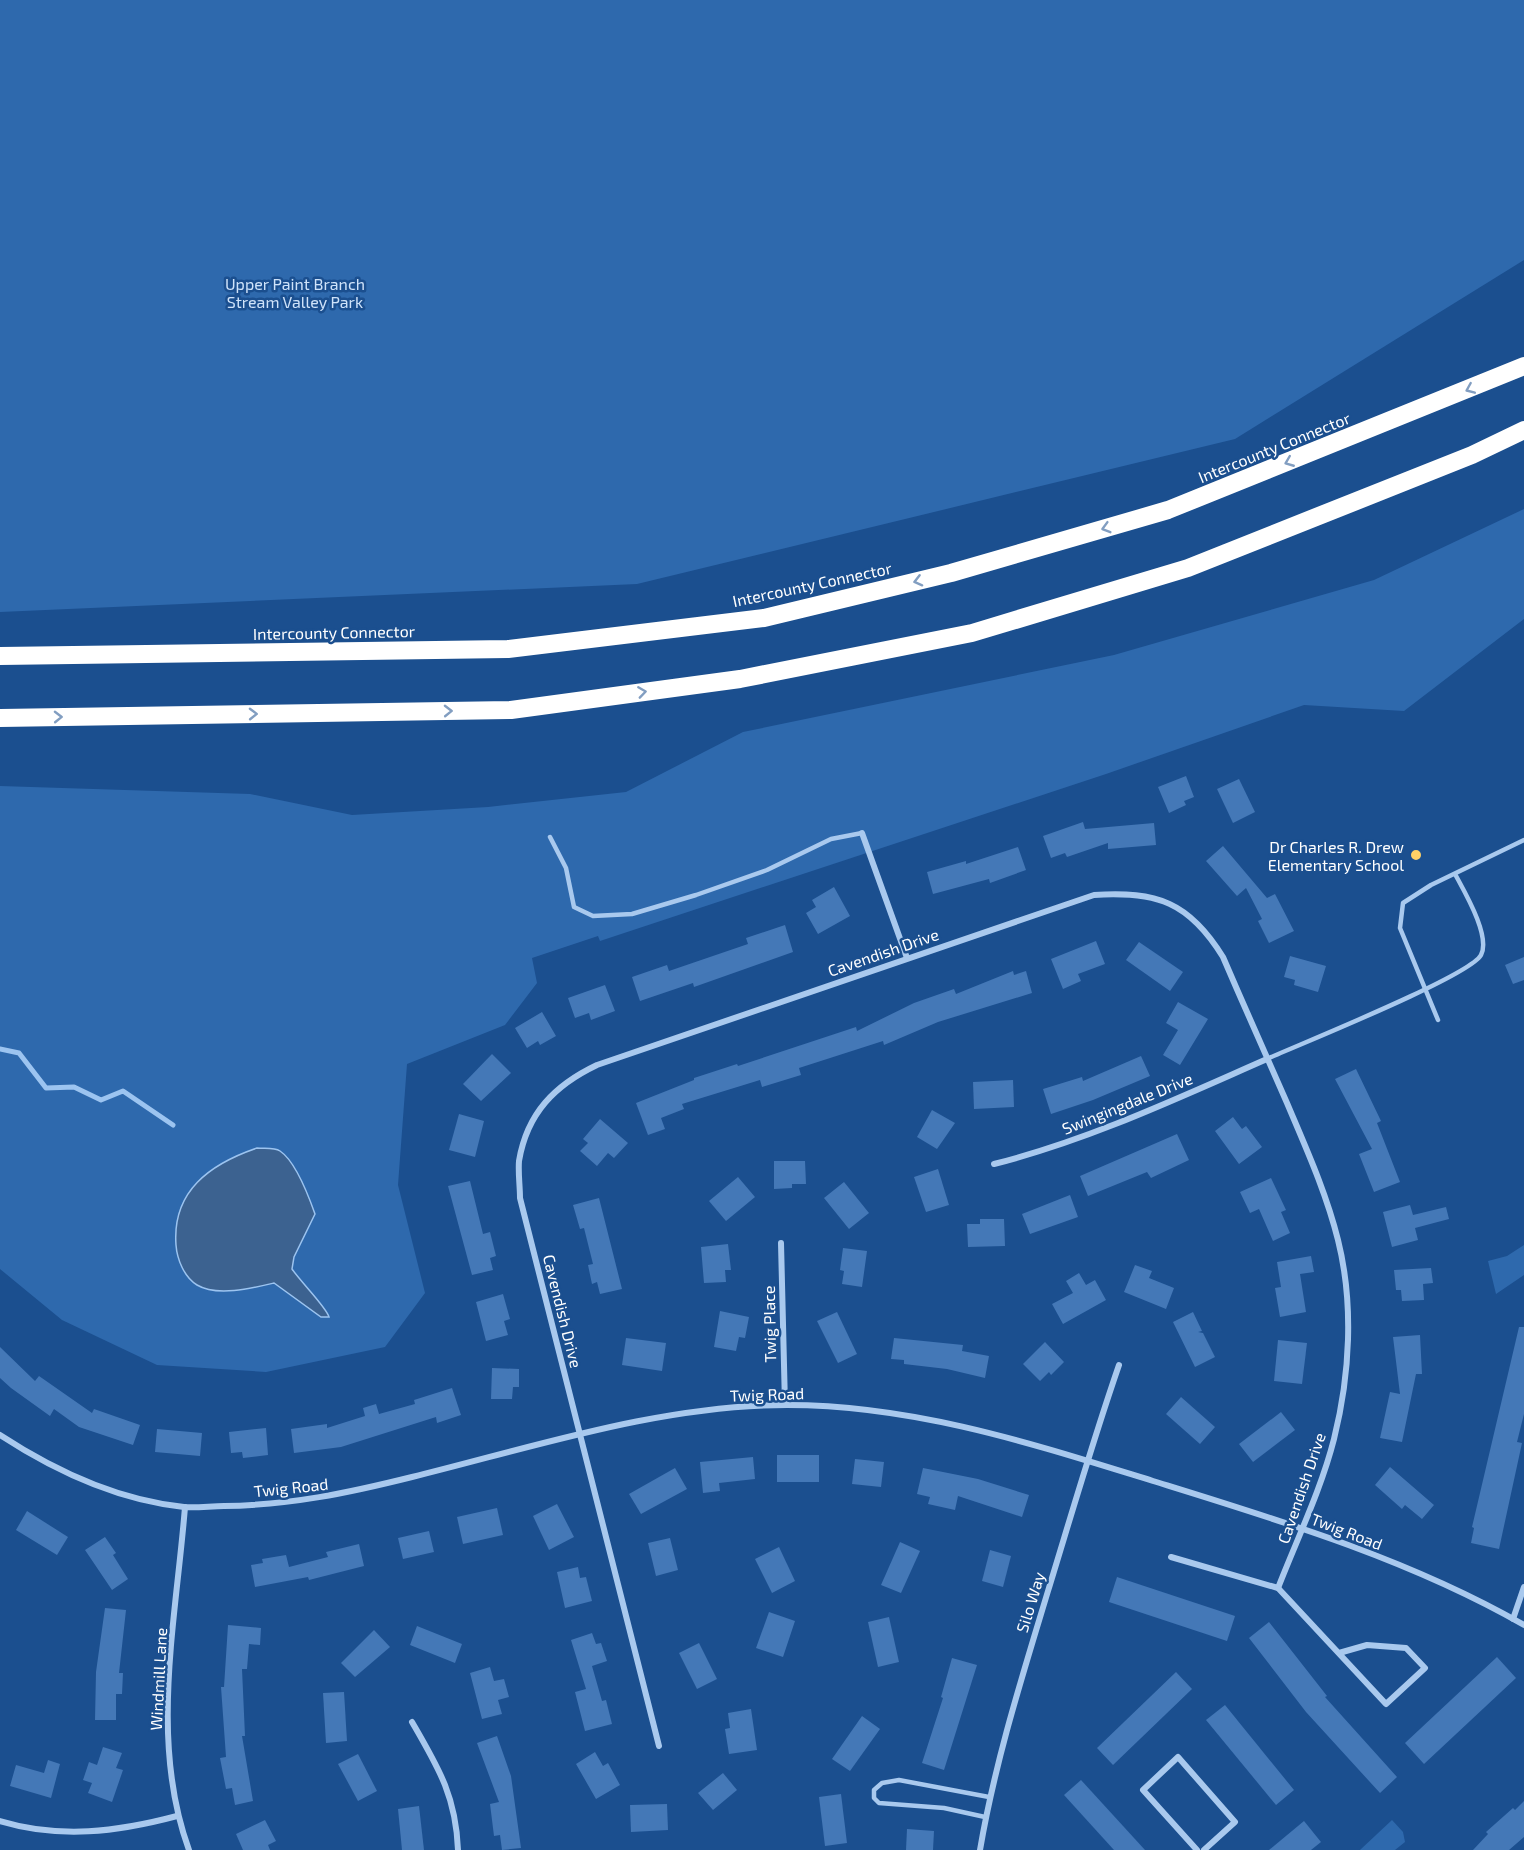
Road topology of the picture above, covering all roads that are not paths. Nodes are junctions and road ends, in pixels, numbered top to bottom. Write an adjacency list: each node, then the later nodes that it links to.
1 (1524, 366): 3 (highway, Intercounty Connector, one-way to 3)
2 (1524, 430): 4 (highway, one-way to 2)
3 (0, 656)
4 (0, 718)
5 (862, 833): 6 (lane); 9 (street)
6 (550, 837)
7 (1524, 840): 8 (lane)
8 (1455, 874): 10 (lane); 10 (lane)
9 (907, 958): 12 (street, Cavendish Drive); 18 (street, Cavendish Drive)
10 (1424, 989): 11 (lane); 12 (lane)
11 (1438, 1020)
12 (1267, 1059): 13 (street, Swingingdale Drive); 21 (street, Cavendish Drive)
13 (994, 1164)
14 (781, 1243): 16 (street, Twig Place)
15 (1119, 1365): 19 (street, Silo Way)
16 (784, 1405): 18 (street, Twig Road); 19 (street, Twig Road)
17 (0, 1435): 20 (street, Twig Road)
18 (582, 1435): 20 (street, Twig Road); 29 (street, Cavendish Drive)
19 (1087, 1461): 21 (street, Twig Road); 30 (street, Silo Way)
20 (184, 1507): 31 (street, Windmill Lane)
21 (1302, 1527): 24 (street, Cavendish Drive); 25 (street, Twig Road)
22 (1171, 1557): 24 (street)
23 (1524, 1587): 25 (street)
24 (1278, 1588): 27 (street)
25 (1513, 1619): 26 (street, Twig Road)
26 (1524, 1625)
27 (1339, 1653): 27 (street)
28 (412, 1722): 35 (street)
29 (658, 1746)
30 (989, 1797): 32 (street, Silo Way); 32 (lane)
31 (177, 1816): 33 (street); 34 (street, Windmill Lane)
32 (985, 1817): 36 (street, Silo Way)
33 (0, 1821)
34 (189, 1850)
35 (458, 1850)
36 (980, 1850)
37 (1197, 1850): 38 (street)
38 (1204, 1850)

